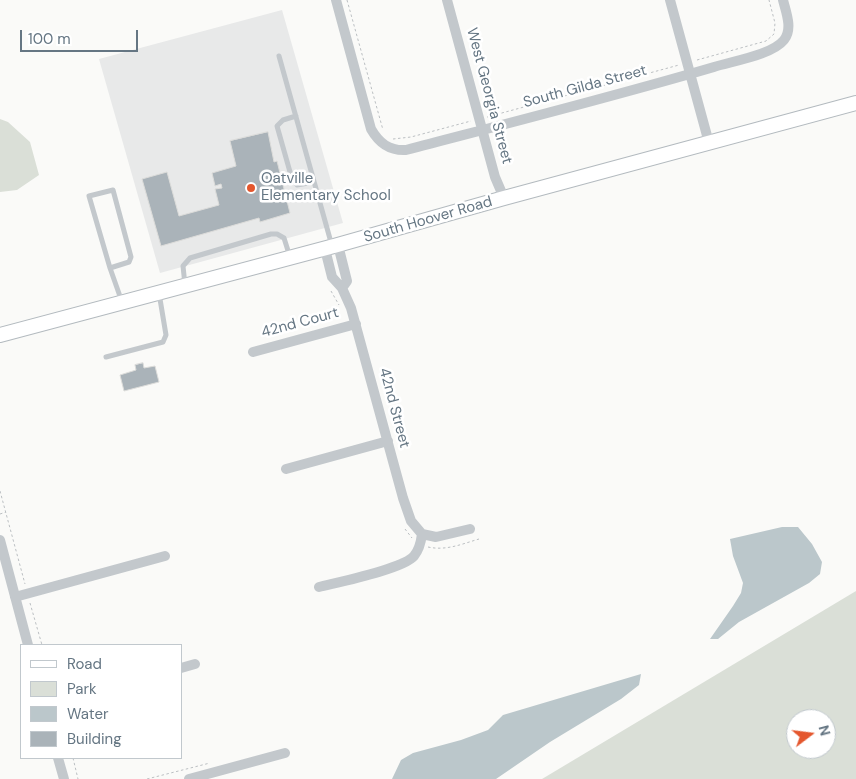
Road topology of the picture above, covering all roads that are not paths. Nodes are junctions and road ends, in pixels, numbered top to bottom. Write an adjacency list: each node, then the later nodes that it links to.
1 (336, 0): 9 (street, South Gilda Street)
2 (447, 0): 9 (street, West Georgia Street)
3 (670, 0): 6 (street)
4 (783, 0): 6 (street, South Gilda Street)
5 (279, 56): 8 (lane)
6 (690, 74): 9 (street, South Gilda Street); 10 (street)
7 (856, 104): 10 (street, South Hoover Road)
8 (296, 116): 11 (lane); 11 (lane)
9 (482, 130): 12 (street, West Georgia Street)
10 (708, 143): 12 (street, South Hoover Road)
11 (314, 182): 13 (lane)
12 (504, 198): 13 (street, South Hoover Road)
13 (332, 247): 14 (street, South Hoover Road); 19 (street, 42nd Street)
14 (291, 258): 16 (street, South Hoover Road); 16 (lane)
15 (110, 268): 15 (lane); 18 (lane)
16 (185, 286): 17 (street, South Hoover Road)
17 (159, 293): 18 (street, South Hoover Road); 22 (lane)
18 (122, 303): 20 (street, South Hoover Road)
19 (356, 324): 21 (street, 42nd Court); 23 (street, 42nd Street)
20 (0, 335)
21 (252, 352)
22 (106, 357)
23 (388, 441): 24 (street); 26 (street, 42nd Street)
24 (286, 469)
25 (470, 529): 26 (street)
26 (422, 534): 29 (street)
27 (0, 540): 30 (street)
28 (165, 556): 30 (street)
29 (319, 587)
30 (15, 597): 31 (street)
31 (28, 644)
32 (195, 664): 33 (street)
33 (182, 668)
34 (285, 754): 36 (street)
35 (58, 759): 37 (street)
36 (229, 768): 38 (street); 39 (street)
37 (64, 779)
38 (189, 779)
39 (232, 779)

